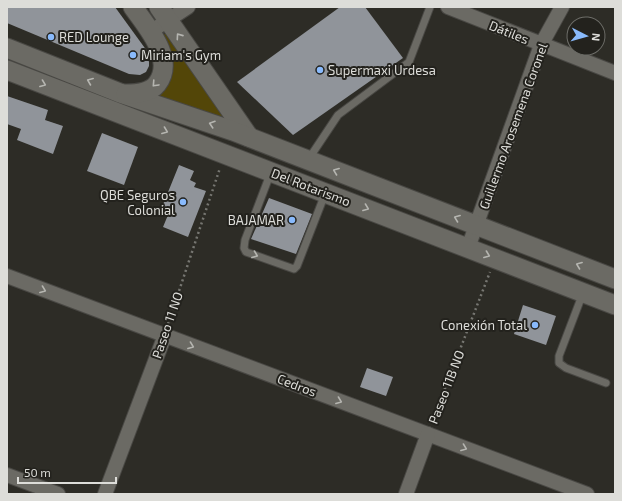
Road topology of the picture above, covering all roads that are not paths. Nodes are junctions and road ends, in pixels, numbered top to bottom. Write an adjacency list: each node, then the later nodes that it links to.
1 (133, 7): 7 (main road)
2 (188, 7): 6 (street)
3 (430, 7): 14 (lane)
4 (448, 7): 8 (street, Dátiles)
5 (562, 7): 8 (street, Guillermo Arosemena Coronel)
6 (163, 14): 7 (street); 13 (main road, one-way to 6)
7 (150, 32): 12 (main road, one-way to 12)
8 (541, 45): 11 (street, Dátiles); 17 (street, Guillermo Arosemena Coronel)
9 (7, 48): 12 (main road, Del Rotarismo, one-way to 9)
10 (7, 70): 15 (main road, Del Rotarismo, one-way to 15)
11 (615, 73)
12 (120, 93): 13 (main road, Del Rotarismo, one-way to 12)
13 (249, 137): 14 (main road, Del Rotarismo)
14 (308, 160): 17 (main road, Del Rotarismo, one-way to 14)
15 (271, 172): 16 (main road, Del Rotarismo); 16 (lane, one-way to 16)
16 (325, 192): 18 (main road, Del Rotarismo, one-way to 18)
17 (476, 225): 18 (street, Guillermo Arosemena Coronel); 20 (main road, Del Rotarismo, one-way to 17)
18 (468, 248): 21 (main road, Del Rotarismo, one-way to 21)
19 (7, 276): 23 (street, Cedros, one-way to 23)
20 (615, 279)
21 (583, 292): 22 (main road, Del Rotarismo); 24 (lane)
22 (615, 305)
23 (164, 336): 25 (street, Cedros, one-way to 25); 28 (street, Paseo 11 NO)
24 (606, 383)
25 (428, 434): 29 (street, Paseo 11B NO); 30 (street, Cedros, one-way to 30)
26 (7, 475): 27 (street)
27 (58, 494)
28 (105, 494)
29 (406, 494)
30 (587, 494)

